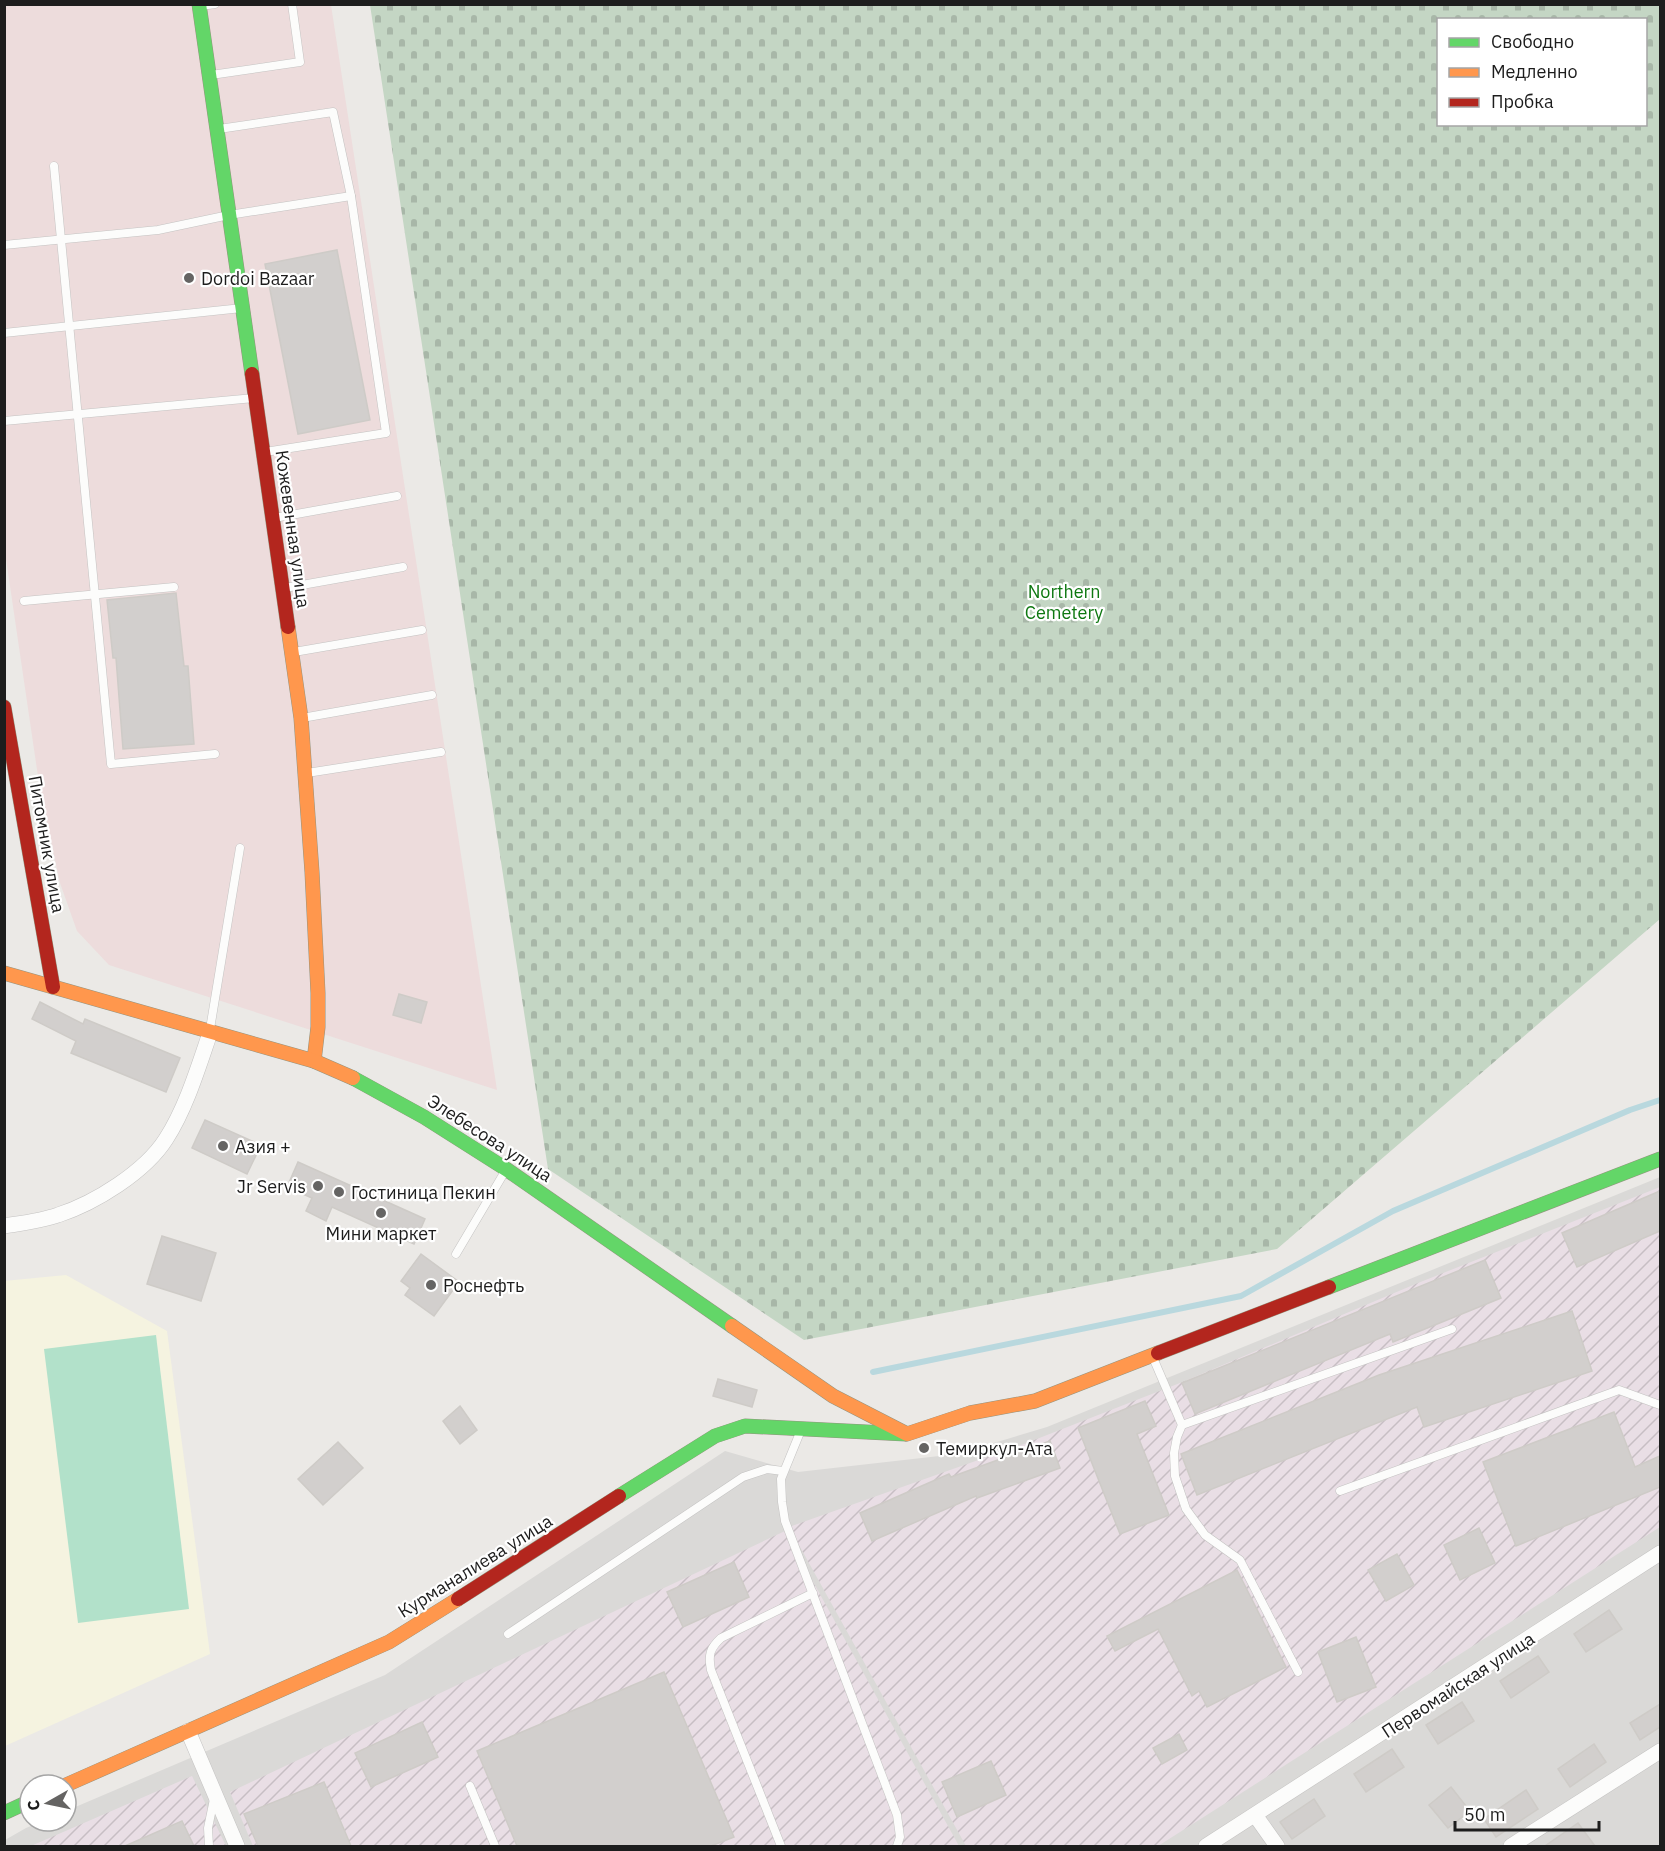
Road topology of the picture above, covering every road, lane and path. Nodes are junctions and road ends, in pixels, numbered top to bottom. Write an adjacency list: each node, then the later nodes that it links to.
1 (214, 4): 3 (lane)
2 (292, 4): 4 (lane)
3 (199, 6): 4 (street, Кожевенная улица)
4 (209, 75): 5 (street, Кожевенная улица)
5 (217, 130): 7 (lane); 8 (street, Кожевенная улица)
6 (54, 166): 9 (lane)
7 (351, 196): 8 (lane); 17 (lane)
8 (229, 215): 9 (lane); 11 (street, Кожевенная улица)
9 (61, 241): 10 (lane); 12 (lane)
10 (4, 245)
11 (243, 308): 12 (lane); 14 (street, Кожевенная улица)
12 (69, 326): 13 (lane); 15 (lane)
13 (4, 333)
14 (256, 398): 15 (lane); 17 (street, Кожевенная улица)
15 (78, 413): 16 (lane); 23 (lane)
16 (4, 421)
17 (263, 453): 19 (street, Кожевенная улица)
18 (397, 496): 19 (lane)
19 (273, 518): 22 (street, Кожевенная улица)
20 (403, 567): 22 (lane)
21 (174, 587): 23 (lane)
22 (283, 589): 26 (street, Кожевенная улица)
23 (95, 594): 24 (lane); 31 (lane)
24 (24, 601)
25 (422, 630): 26 (lane)
26 (292, 652): 29 (street, Кожевенная улица)
27 (432, 695): 29 (lane)
28 (4, 707): 35 (street, Питомник улица)
29 (301, 718): 32 (street, Кожевенная улица)
30 (441, 752): 32 (lane)
31 (215, 754)
32 (306, 774): 37 (street, Кожевенная улица)
33 (240, 848): 36 (lane)
34 (4, 973): 35 (street, Элебесова улица)
35 (53, 987): 36 (street, Элебесова улица)
36 (210, 1033): 37 (street, Элебесова улица); 40 (street)
37 (314, 1061): 39 (street, Элебесова улица)
38 (1660, 1159): 43 (street)
39 (506, 1169): 41 (lane); 47 (street, Элебесова улица)
40 (4, 1226)
41 (456, 1254)
42 (1452, 1329): 45 (lane)
43 (1152, 1356): 45 (lane); 47 (street)
44 (1660, 1405): 49 (lane)
45 (1182, 1425): 53 (lane)
46 (802, 1429): 47 (street, Курманалиева улица); 48 (lane); 54 (street, Курманалиева улица)
47 (908, 1434)
48 (783, 1471): 51 (lane); 52 (lane)
49 (1340, 1491)
50 (1660, 1553): 61 (street, Первомайская улица)
51 (813, 1593): 65 (lane); 66 (lane)
52 (508, 1634)
53 (1298, 1672)
54 (188, 1731): 56 (street, Курманалиева улица); 58 (street)
55 (1660, 1751): 69 (street)
56 (78, 1780)
57 (470, 1786): 64 (lane)
58 (215, 1795): 62 (lane); 63 (street)
59 (18, 1807): 60 (street)
60 (4, 1813)
61 (1255, 1815): 67 (street, Первомайская улица); 68 (street)
62 (209, 1846)
63 (237, 1846)
64 (495, 1846)
65 (781, 1846)
66 (897, 1846)
67 (1206, 1846)
68 (1277, 1846)
69 (1511, 1846)

